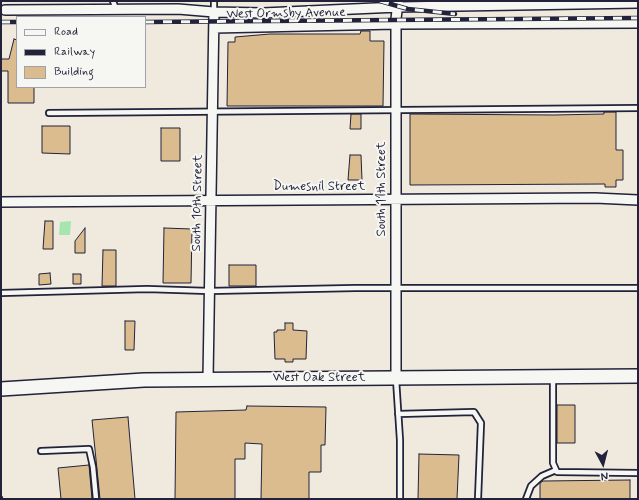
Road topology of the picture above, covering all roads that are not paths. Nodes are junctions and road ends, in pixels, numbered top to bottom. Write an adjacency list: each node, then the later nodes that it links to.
1 (113, 1): 6 (lane)
2 (214, 1): 7 (lane)
3 (638, 3): 4 (street, West Ormsby Avenue)
4 (398, 4): 7 (street, West Ormsby Avenue); 9 (street, South 11th Street)
5 (3, 10): 6 (street, West Ormsby Avenue)
6 (116, 11): 7 (street, West Ormsby Avenue)
7 (214, 12): 10 (street, West Ormsby Avenue)
8 (638, 23): 9 (street, West Ormsby Avenue)
9 (396, 24): 10 (street, West Ormsby Avenue); 13 (street, South 11th Street)
10 (214, 28): 12 (street, South 10th Street)
11 (638, 108): 13 (lane)
12 (212, 110): 13 (lane); 14 (lane); 17 (street, South 10th Street)
13 (396, 110): 15 (street, South 11th Street)
14 (49, 113)
15 (395, 200): 16 (street, Dumesnil Street); 17 (street, Dumesnil Street); 20 (street, South 11th Street)
16 (638, 200)
17 (210, 201): 18 (street, Dumesnil Street); 21 (street, South 10th Street)
18 (1, 202)
19 (638, 288): 20 (lane)
20 (395, 289): 21 (lane); 25 (street, South 11th Street)
21 (209, 291): 22 (lane); 26 (street, South 10th Street)
22 (1, 293)
23 (553, 376): 24 (main road, West Oak Street); 25 (main road, West Oak Street); 30 (lane)
24 (638, 376)
25 (396, 377): 26 (main road, West Oak Street); 28 (lane)
26 (208, 379): 27 (main road, West Oak Street)
27 (1, 389)
28 (398, 414): 33 (lane); 34 (lane)
29 (41, 451): 32 (lane)
30 (556, 470): 31 (lane); 35 (lane)
31 (638, 473)
32 (96, 499)
33 (400, 499)
34 (478, 499)
35 (526, 499)

